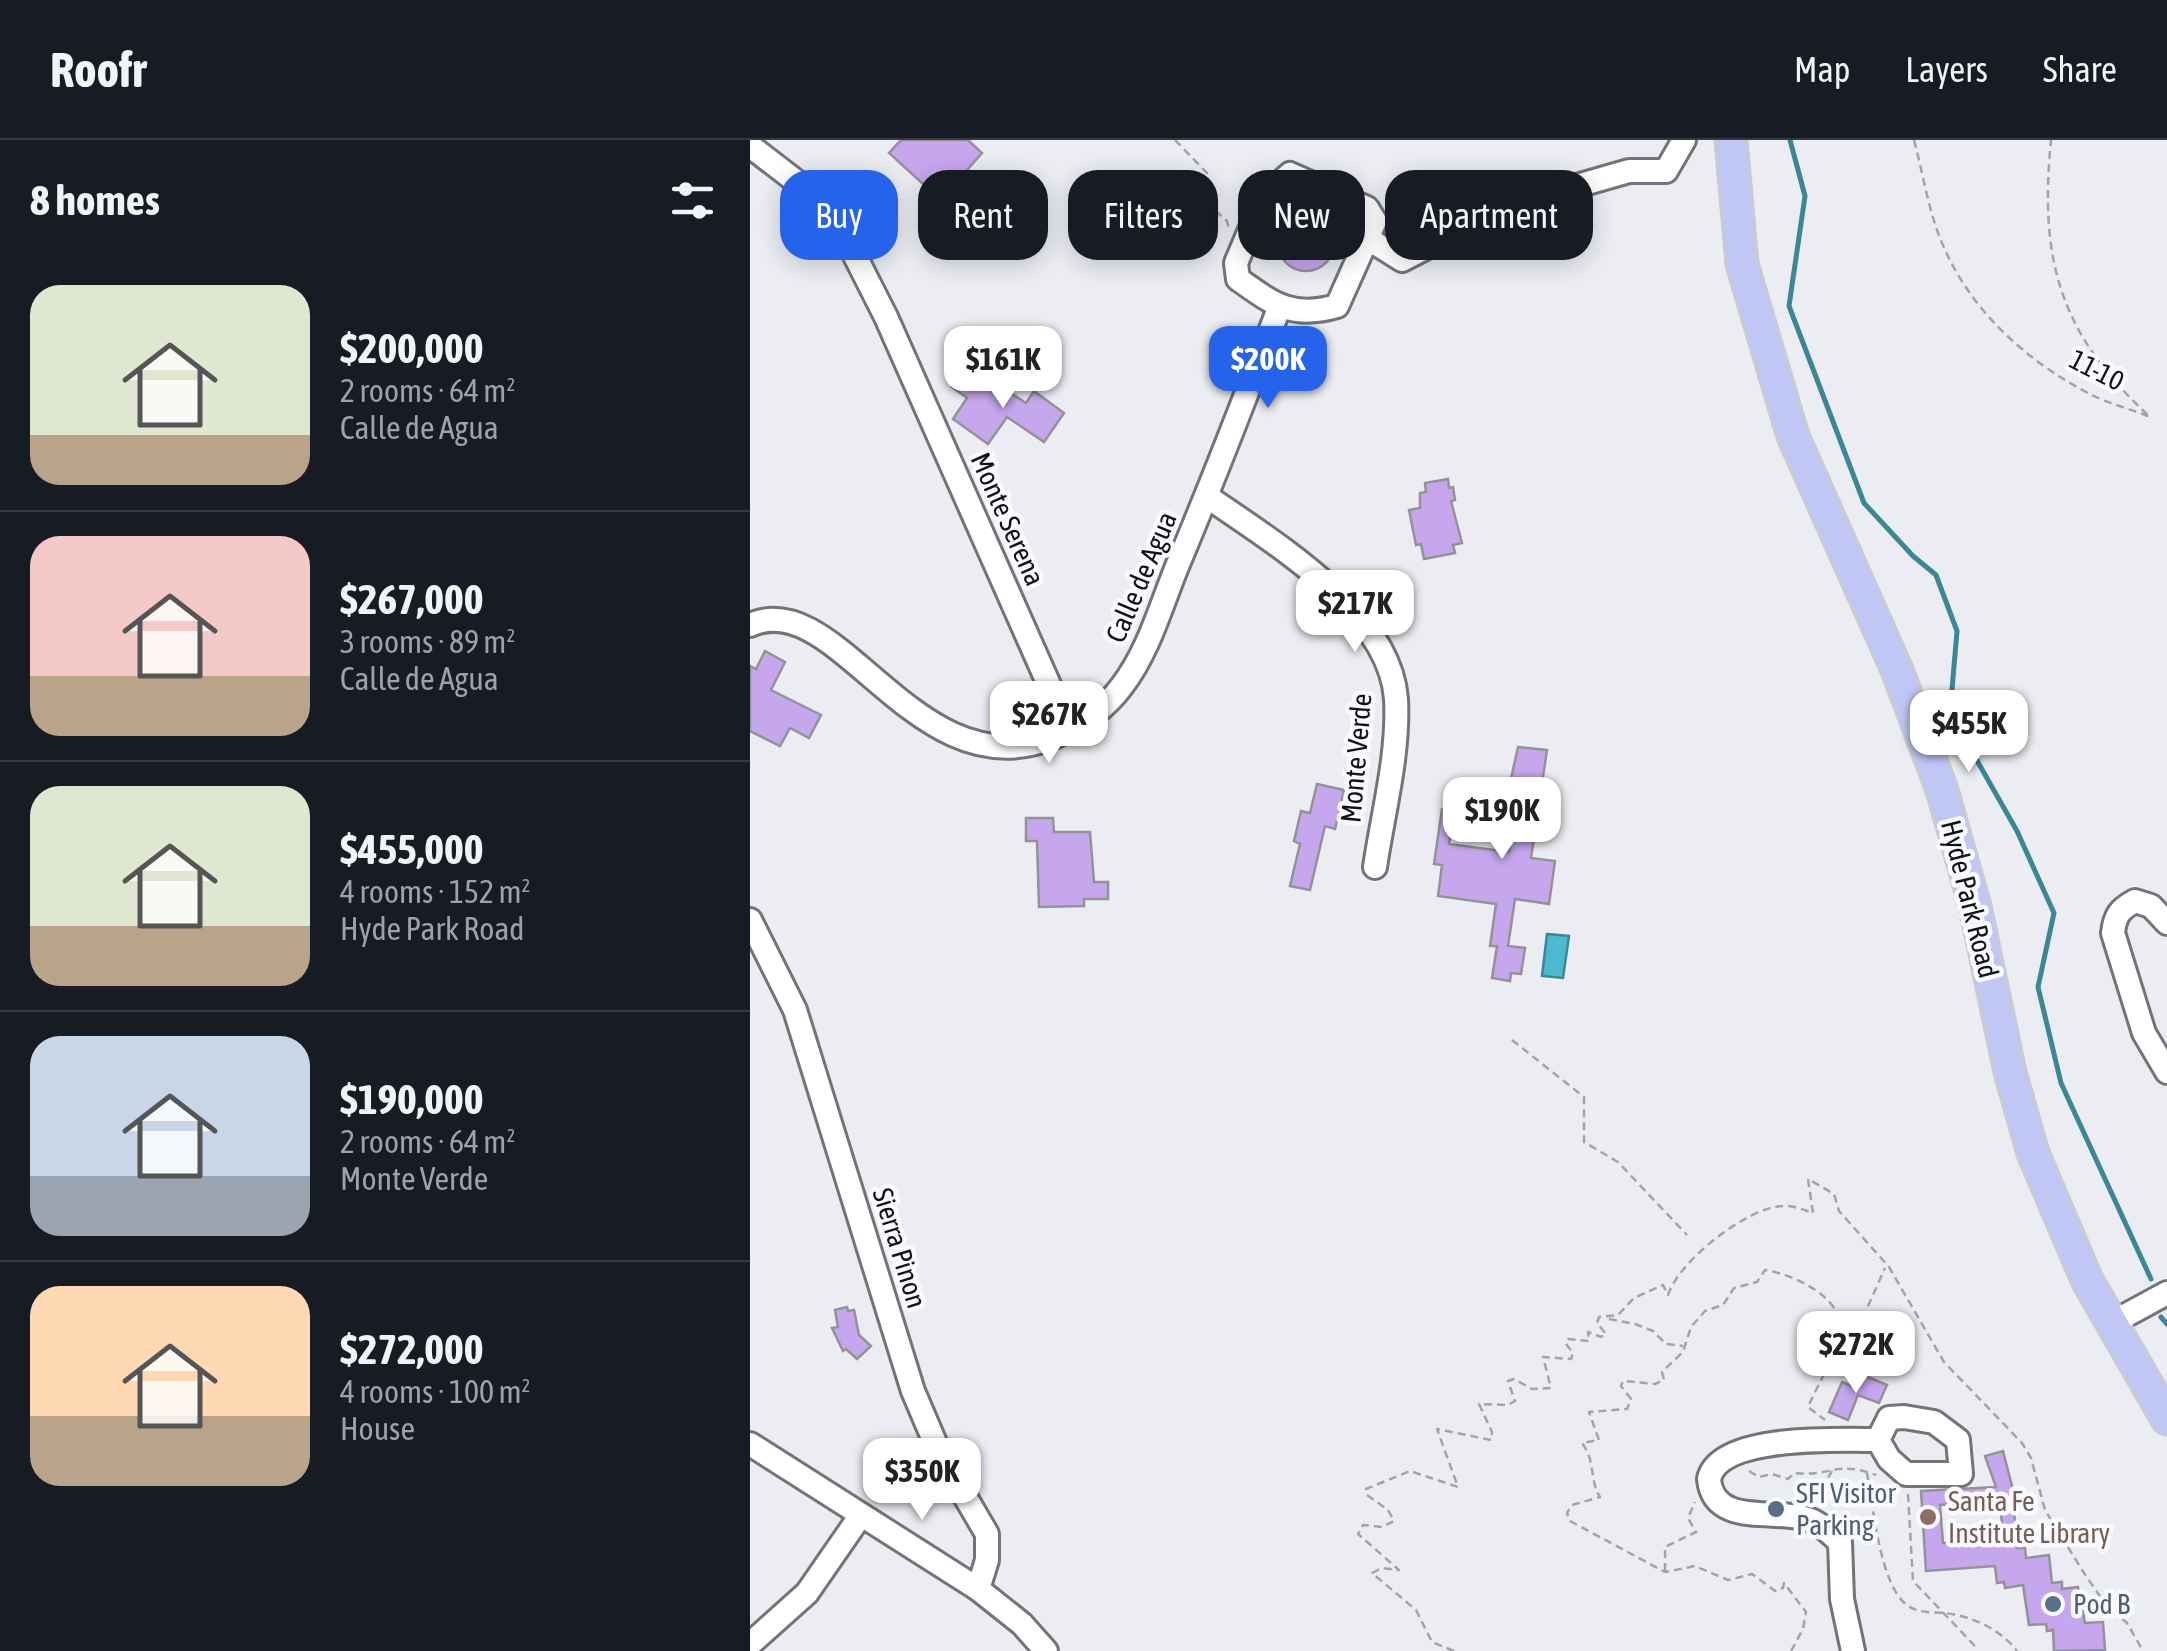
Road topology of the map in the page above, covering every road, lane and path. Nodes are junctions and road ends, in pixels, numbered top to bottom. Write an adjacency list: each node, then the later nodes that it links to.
1 (1176, 140): 8 (path)
2 (1684, 140): 7 (street)
3 (1731, 140): 22 (main road, Hyde Park Road)
4 (1914, 140): 5 (path, 11-10)
5 (2050, 140)
6 (750, 146): 12 (street, Monte Serena)
7 (1367, 238): 8 (street); 9 (street)
8 (1236, 263): 9 (street)
9 (1279, 308): 10 (street, Calle de Agua)
10 (1208, 496): 12 (street, Calle de Agua); 13 (street, Monte Verde)
11 (750, 625): 12 (street, Calle de Agua)
12 (1069, 730)
13 (1375, 867)
14 (750, 920): 38 (street, Sierra Pinon)
15 (2167, 923): 17 (street)
16 (1512, 1040): 18 (path)
17 (2167, 1072)
18 (1687, 1235)
19 (1887, 1265): 21 (path); 23 (path); 47 (path)
20 (2167, 1293): 22 (street)
21 (1607, 1319): 24 (path); 42 (path)
22 (2110, 1324): 25 (main road, Hyde Park Road)
23 (1840, 1328): 24 (path); 26 (path)
24 (1684, 1346): 37 (path)
25 (2167, 1419)
26 (1828, 1422)
27 (1878, 1440): 44 (street)
28 (750, 1444): 36 (street)
29 (1746, 1469): 30 (path)
30 (1834, 1469): 31 (path); 35 (path)
31 (1866, 1472): 32 (path); 39 (path)
32 (1882, 1478)
33 (1907, 1491): 39 (path)
34 (1695, 1496): 37 (path)
35 (1814, 1500)
36 (861, 1516): 38 (street); 40 (street)
37 (1665, 1572): 43 (path)
38 (978, 1590): 41 (street)
39 (1945, 1613): 45 (path); 46 (path)
40 (750, 1644)
41 (1046, 1651)
42 (1454, 1651)
43 (1792, 1651)
44 (1853, 1651)
45 (1974, 1651)
46 (2017, 1651)
47 (2143, 1651)

